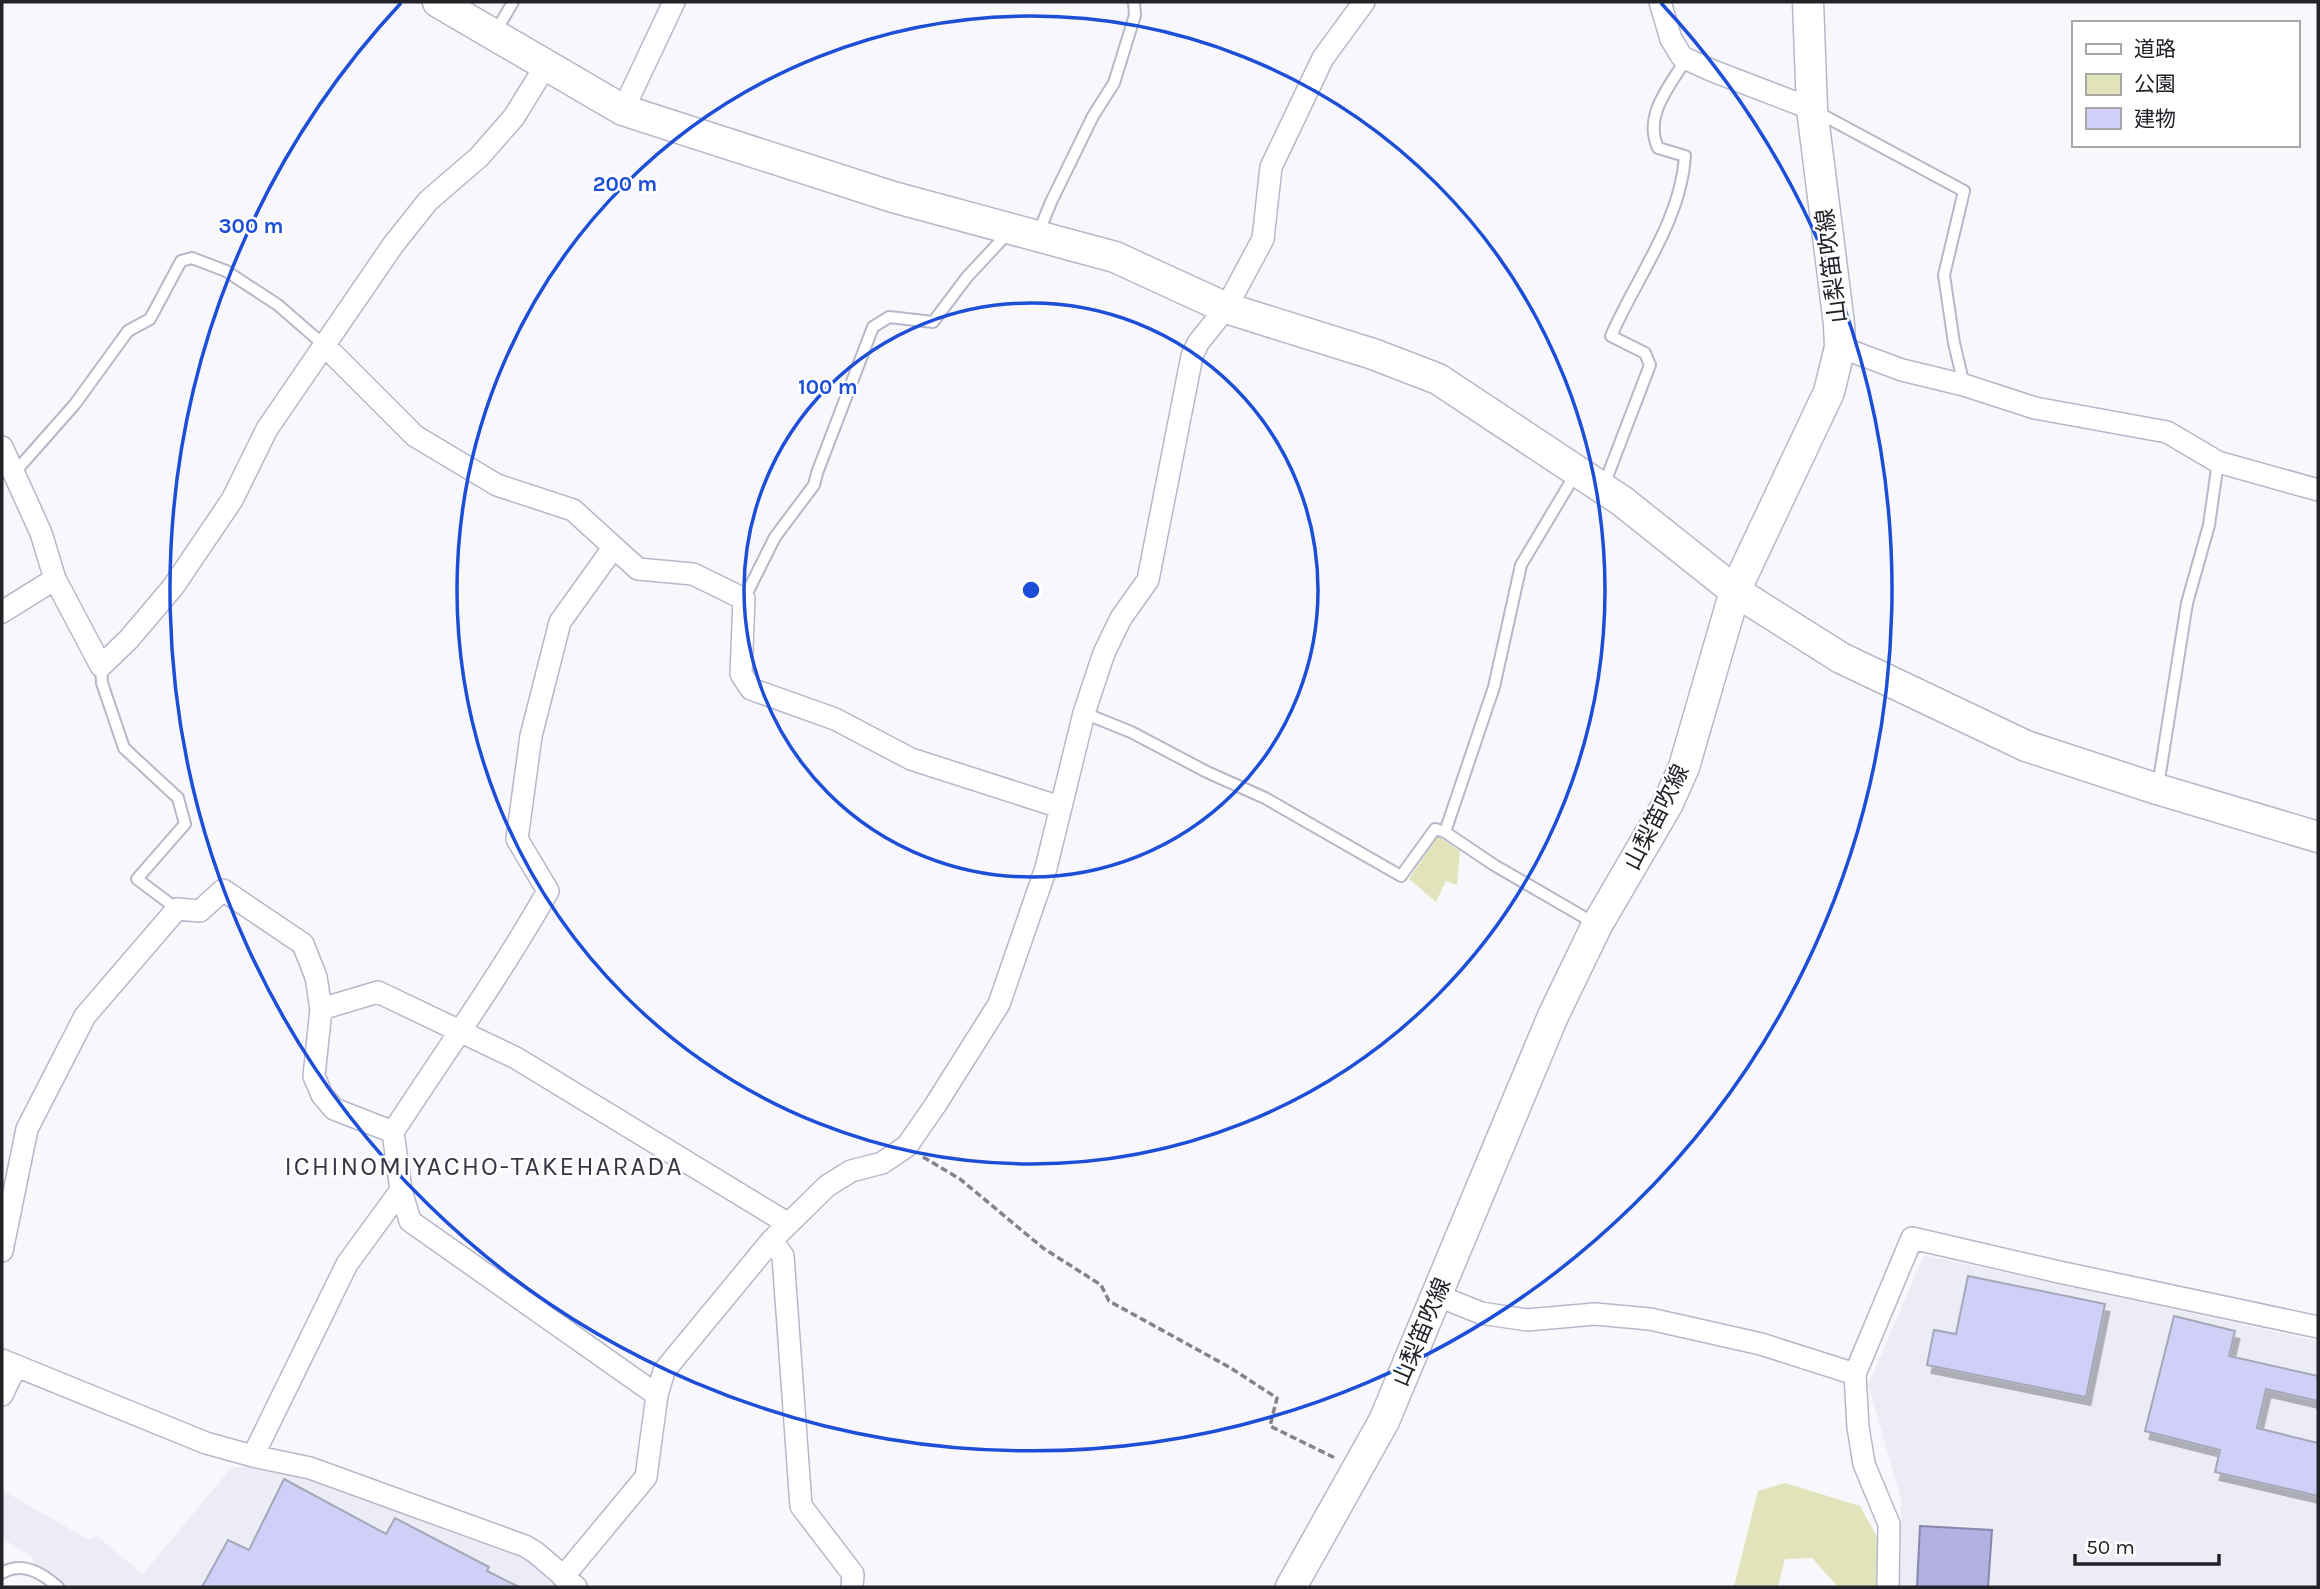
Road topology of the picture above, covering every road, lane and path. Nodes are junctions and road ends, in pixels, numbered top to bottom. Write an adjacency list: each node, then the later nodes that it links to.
1 (438, 2): 8 (street)
2 (513, 2): 8 (lane)
3 (674, 2): 12 (street)
4 (1134, 2): 13 (lane)
5 (1364, 2): 14 (street)
6 (1660, 2): 9 (street)
7 (1808, 2): 11 (street, 山梨笛吹線)
8 (494, 36): 10 (street)
9 (1686, 59): 11 (street); 22 (lane)
10 (546, 65): 12 (street); 15 (street)
11 (1812, 109): 16 (street, 山梨笛吹線); 17 (lane)
12 (623, 110): 13 (street)
13 (1023, 234): 14 (street); 27 (lane)
14 (1226, 308): 21 (street); 30 (street)
15 (324, 346): 20 (lane); 24 (street); 29 (street)
16 (1840, 347): 17 (street); 26 (street, 山梨笛吹線)
17 (1964, 384): 19 (street)
18 (2, 447): 20 (street)
19 (2218, 462): 23 (street); 31 (lane)
20 (15, 472): 25 (street)
21 (1577, 472): 22 (street); 33 (lane)
22 (1603, 488): 26 (street)
23 (2318, 491)
24 (613, 548): 27 (street); 38 (street)
25 (55, 579): 28 (street); 29 (street)
26 (1735, 591): 31 (street); 36 (street, 山梨笛吹線)
27 (744, 599): 32 (street)
28 (2, 612)
29 (101, 666): 35 (lane)
30 (1084, 713): 32 (street); 33 (lane)
31 (2157, 789): 34 (street)
32 (1060, 807): 40 (street)
33 (1445, 832): 36 (lane)
34 (2318, 837)
35 (177, 909): 37 (street); 44 (street)
36 (1597, 925): 45 (street, 山梨笛吹線)
37 (321, 1009): 38 (street); 39 (street)
38 (458, 1032): 39 (street); 42 (street)
39 (393, 1132): 41 (street)
40 (906, 1146): 42 (street); 52 (path)
41 (401, 1190): 50 (street); 51 (street)
42 (787, 1223): 43 (street)
43 (772, 1240): 50 (street); 56 (street)
44 (2, 1251)
45 (1436, 1295): 48 (street); 52 (street, 山梨笛吹線)
46 (2318, 1327): 48 (street)
47 (9, 1363): 49 (street); 51 (street)
48 (1855, 1374): 58 (street)
49 (2, 1395)
50 (657, 1395): 54 (street)
51 (253, 1456): 54 (street)
52 (1358, 1470): 57 (street, 山梨笛吹線)
53 (2, 1573): 55 (lane)
54 (569, 1582)
55 (58, 1587)
56 (852, 1587)
57 (1291, 1587)
58 (1888, 1587)

